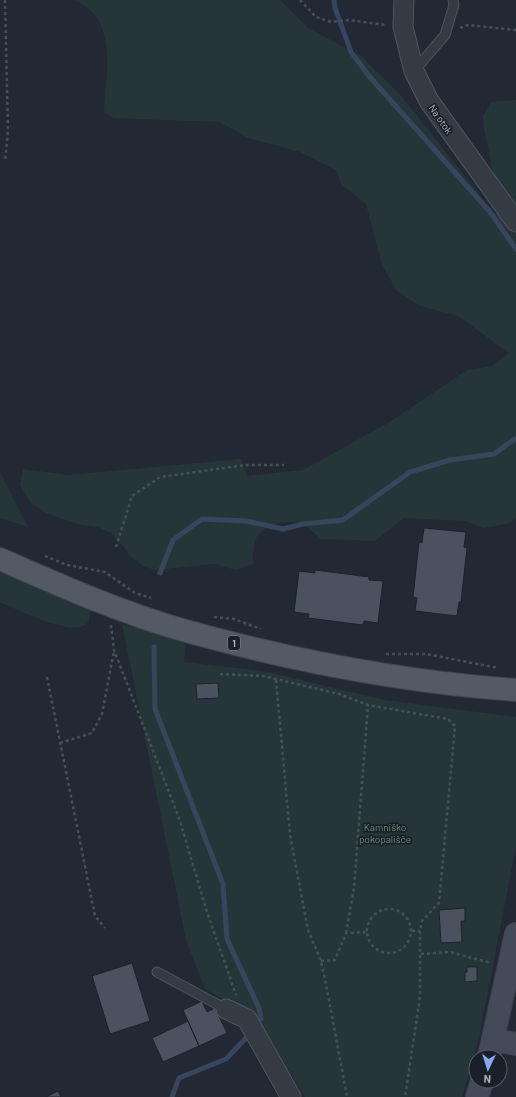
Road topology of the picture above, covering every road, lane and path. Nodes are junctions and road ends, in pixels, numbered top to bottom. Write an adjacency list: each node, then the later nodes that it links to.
1 (5, 0): 9 (path)
2 (300, 0): 5 (path)
3 (404, 0): 5 (street, Na otok)
4 (453, 0): 7 (lane)
5 (404, 27): 8 (street, Na otok)
6 (516, 30): 7 (path)
7 (445, 35): 8 (lane)
8 (414, 71): 10 (street, Na otok)
9 (5, 161)
10 (516, 222)
11 (284, 465): 12 (path)
12 (116, 547)
13 (37, 553): 15 (path)
14 (0, 559): 16 (main road, 1)
15 (157, 600)
16 (113, 606): 19 (path); 25 (main road, 1)
17 (208, 617): 18 (path)
18 (266, 632)
19 (114, 650): 27 (path); 39 (path)
20 (379, 655): 21 (path)
21 (504, 670)
22 (220, 674): 24 (path)
23 (46, 677): 27 (path)
24 (276, 680): 26 (path); 35 (path)
25 (516, 690)
26 (368, 705): 30 (path); 32 (path)
27 (60, 743): 28 (path)
28 (105, 928)
29 (412, 931): 30 (path); 31 (path); 31 (path)
30 (420, 931): 34 (path)
31 (367, 932): 32 (path)
32 (346, 933): 35 (path)
33 (516, 934): 36 (street)
34 (421, 954): 36 (path); 44 (path)
35 (321, 961): 43 (path)
36 (509, 967): 41 (street)
37 (157, 972): 38 (lane)
38 (226, 1009): 39 (street)
39 (247, 1019): 42 (street)
40 (516, 1044): 41 (street)
41 (492, 1049)
42 (291, 1097)
43 (347, 1097)
44 (405, 1097)

